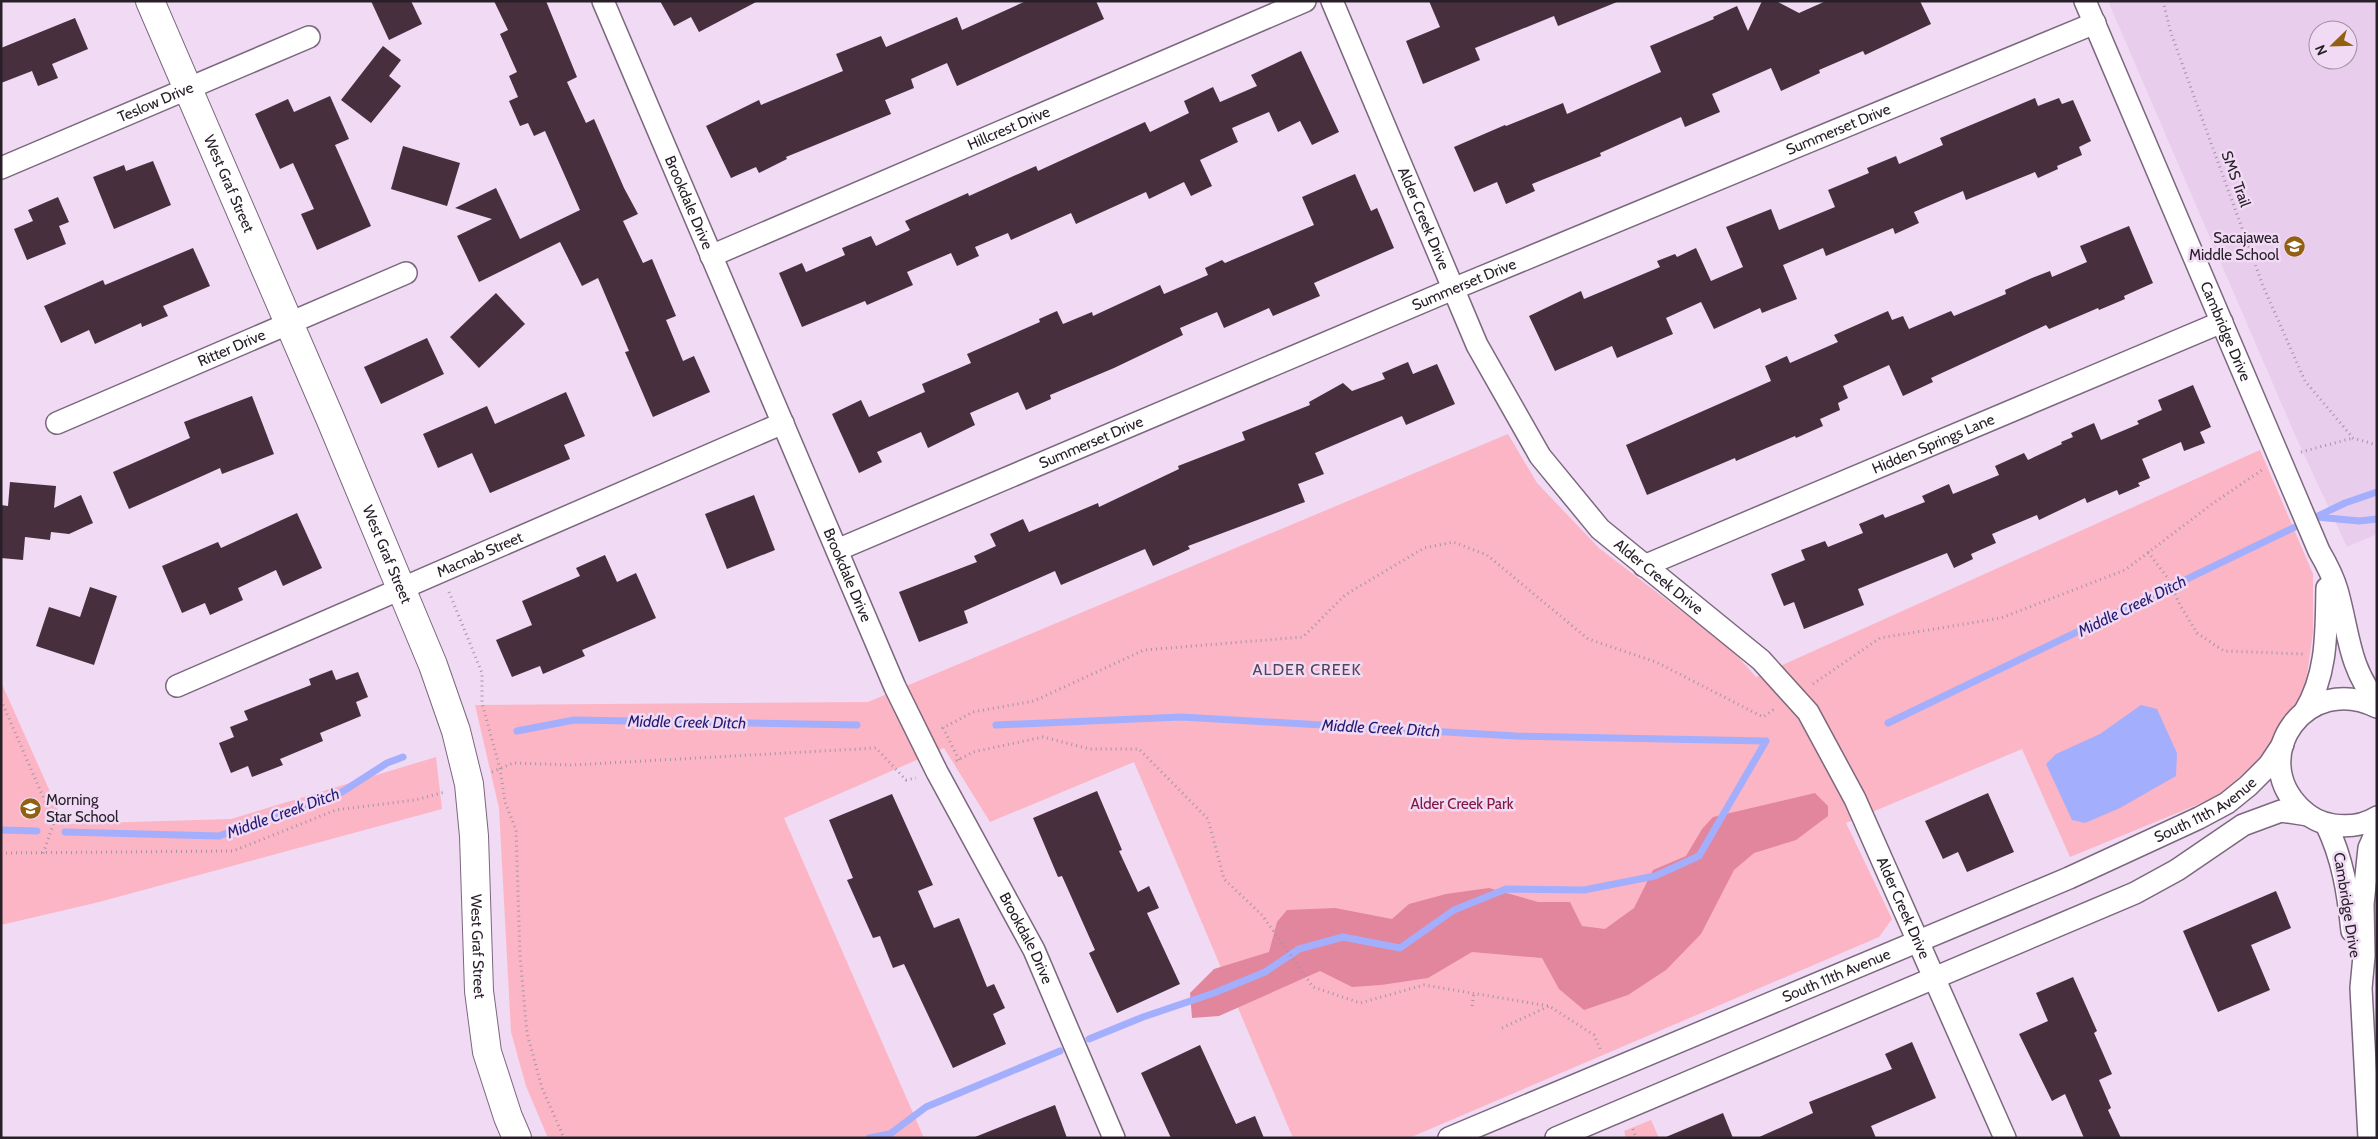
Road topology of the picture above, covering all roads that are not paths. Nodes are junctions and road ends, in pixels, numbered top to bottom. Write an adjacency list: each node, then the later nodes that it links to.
1 (150, 1): 8 (main road, West Graf Street)
2 (603, 1): 10 (street, Brookdale Drive)
3 (1305, 1): 10 (street, Hillcrest Drive)
4 (1332, 1): 12 (street, Alder Creek Drive)
5 (2086, 1): 6 (street, Cambridge Drive)
6 (2095, 23): 12 (street, Summerset Drive); 13 (street, Cambridge Drive)
7 (309, 37): 8 (street, Teslow Drive)
8 (187, 89): 9 (street, Teslow Drive); 14 (main road, West Graf Street)
9 (1, 168)
10 (712, 256): 16 (street, Brookdale Drive)
11 (406, 273): 14 (street, Ritter Drive)
12 (1453, 289): 17 (street, Summerset Drive); 19 (street, Alder Creek Drive)
13 (2222, 322): 18 (street, Cambridge Drive); 19 (street, Hidden Springs Lane)
14 (290, 323): 15 (street, Ritter Drive); 20 (main road, West Graf Street)
15 (57, 423)
16 (783, 423): 17 (street, Brookdale Drive); 20 (street, Macnab Street)
17 (837, 550): 33 (street, Brookdale Drive)
18 (2319, 551): 22 (street, Cambridge Drive); 24 (street, Cambridge Drive)
19 (1644, 566): 29 (street, Alder Creek Drive)
20 (401, 588): 21 (street, Macnab Street); 32 (main road, West Graf Street)
21 (177, 686)
22 (2377, 702)
23 (2377, 707): 24 (street, South 11th Avenue)
24 (2305, 711): 25 (street, South 11th Avenue)
25 (2283, 744): 27 (street, South 11th Avenue); 29 (street, South 11th Avenue)
26 (2377, 817): 27 (street)
27 (2317, 820): 30 (street); 31 (street, Cambridge Drive)
28 (2377, 830): 31 (street, Cambridge Drive)
29 (1918, 942): 30 (street, Alder Creek Drive); 34 (street, South 11th Avenue)
30 (1935, 979): 35 (street); 36 (street, Alder Creek Drive)
31 (2361, 988): 37 (street, Cambridge Drive)
32 (518, 1138)
33 (1114, 1138)
34 (1449, 1138)
35 (1556, 1138)
36 (2005, 1138)
37 (2369, 1138)

